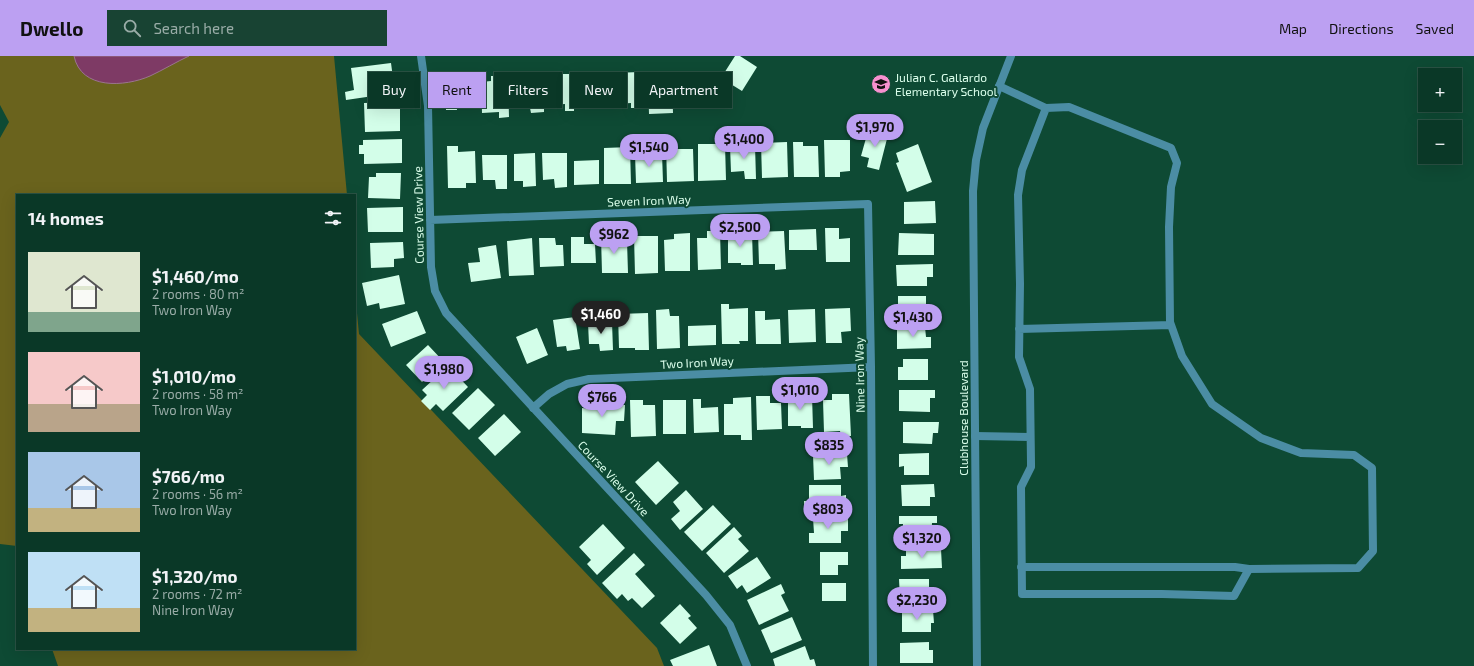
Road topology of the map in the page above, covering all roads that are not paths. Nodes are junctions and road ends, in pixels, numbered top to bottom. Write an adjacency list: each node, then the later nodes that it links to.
1 (422, 56): 6 (street, Course View Drive)
2 (1011, 56): 3 (street, Clubhouse Boulevard)
3 (999, 86): 4 (street); 11 (street, Clubhouse Boulevard)
4 (1046, 108): 7 (street); 8 (street)
5 (868, 204): 6 (street, Seven Iron Way); 9 (street, Nine Iron Way)
6 (430, 220): 10 (street, Course View Drive)
7 (1171, 325): 8 (street); 14 (street)
8 (1019, 329): 12 (street)
9 (871, 367): 10 (street, Two Iron Way); 16 (street, Nine Iron Way)
10 (533, 408): 15 (street, Course View Drive)
11 (975, 436): 12 (street); 17 (street, Clubhouse Boulevard)
12 (1030, 437): 13 (street)
13 (1021, 567): 14 (street); 14 (street)
14 (1249, 570)
15 (747, 666)
16 (873, 666)
17 (977, 666)

